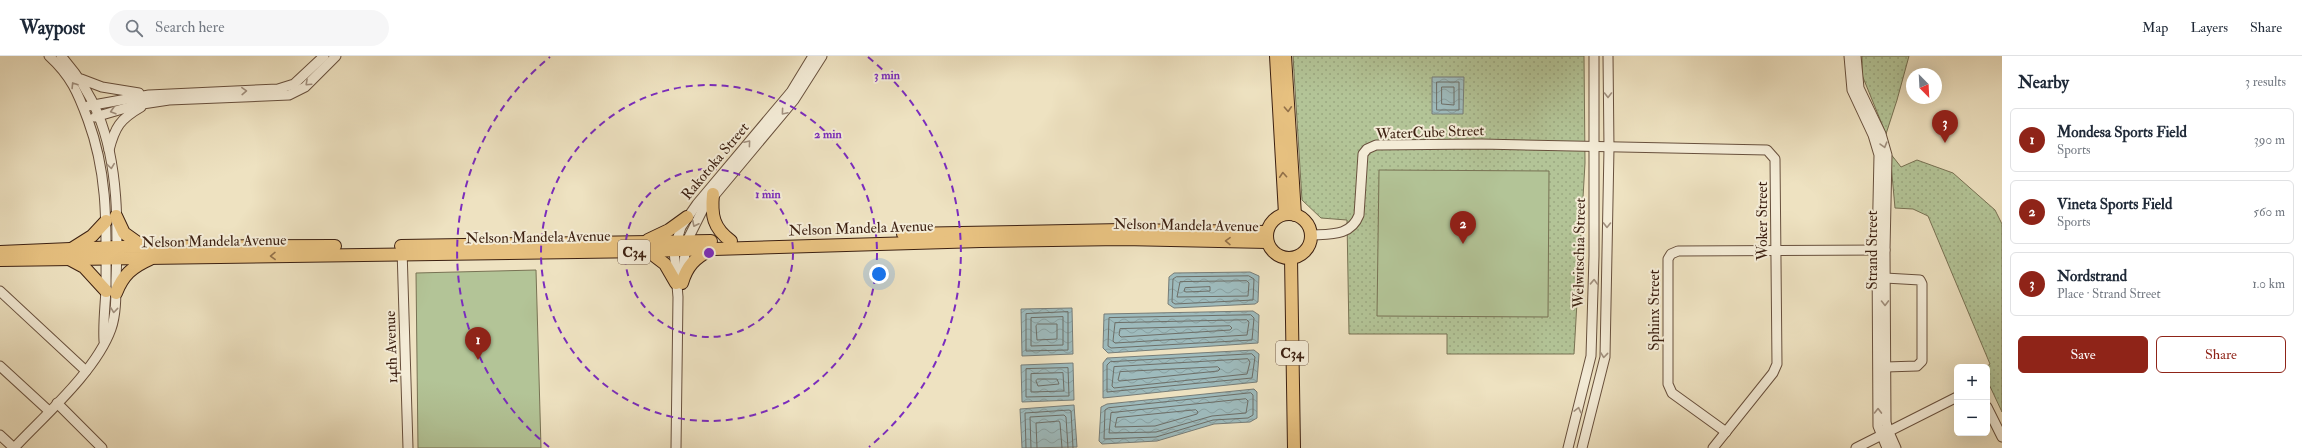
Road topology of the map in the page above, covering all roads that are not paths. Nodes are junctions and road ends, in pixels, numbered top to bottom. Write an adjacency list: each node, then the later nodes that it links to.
1 (49, 56): 16 (street, one-way to 1)
2 (61, 56): 13 (street)
3 (324, 56): 14 (street, one-way to 3)
4 (336, 56): 14 (street, one-way to 14)
5 (813, 56): 24 (street, Rakotoka Street, one-way to 5)
6 (822, 56): 22 (street, Rakotoka Street, one-way to 22)
7 (1276, 56): 23 (main road, one-way to 7)
8 (1285, 56): 23 (main road, one-way to 23)
9 (1594, 56): 19 (street, Welwitschia Street)
10 (1608, 56): 20 (street, Welwitschia Street, one-way to 20)
11 (1849, 56): 34 (street, Strand Street)
12 (1856, 56): 34 (street, Strand Street, one-way to 34)
13 (81, 79): 14 (street); 15 (street)
14 (148, 99): 15 (street); 17 (street, one-way to 17); 21 (street)
15 (94, 105): 16 (street); 17 (street)
16 (84, 108): 18 (street)
17 (99, 116): 18 (street); 21 (street)
18 (88, 120): 25 (street)
19 (1593, 147): 20 (street, Woker Street); 26 (street, WaterCube Street); 62 (street, Welwitschia Street, one-way to 19)
20 (1608, 148): 35 (street, Woker Street); 63 (street, Welwitschia Street, one-way to 63)
21 (109, 150): 25 (street, one-way to 25)
22 (713, 194): 28 (main road); 29 (street, Rakotoka Street, one-way to 29)
23 (1290, 214): 26 (main road); 27 (main road)
24 (687, 217): 29 (street, Rakotoka Street); 30 (main road)
25 (111, 219): 31 (main road); 37 (street); 38 (main road)
26 (1312, 235): 40 (main road)
27 (1267, 237): 28 (main road, Nelson Mandela Avenue / C34); 32 (main road, Nelson Mandela Avenue / C34, one-way to 32); 40 (main road)
28 (731, 241): 29 (main road, Nelson Mandela Avenue / C34)
29 (681, 246): 30 (main road, Nelson Mandela Avenue / C34); 32 (main road, Nelson Mandela Avenue / C34); 43 (street, Rakotoka Street)
30 (644, 247): 33 (main road, Nelson Mandela Avenue / C34); 43 (main road)
31 (145, 248): 33 (main road, Nelson Mandela Avenue / C34); 37 (main road, Nelson Mandela Avenue / C34)
32 (713, 249): 43 (main road)
33 (402, 250): 39 (main road, Nelson Mandela Avenue / C34, one-way to 39); 59 (street, 14th Avenue)
34 (1881, 250): 35 (street, Sphinx Street); 42 (street, Strand Street); 54 (street, Strand Street, one-way to 34)
35 (1776, 251): 53 (street, Woker Street); 53 (street, Sphinx Street)
36 (0, 252): 38 (main road, Nelson Mandela Avenue / C34)
37 (111, 253): 38 (main road, Nelson Mandela Avenue / C34); 39 (main road, Nelson Mandela Avenue / C34); 45 (street)
38 (70, 255): 41 (main road, Nelson Mandela Avenue / C34); 45 (main road)
39 (154, 258): 45 (main road)
40 (1291, 258): 61 (main road, C34)
41 (0, 260)
42 (1885, 278): 47 (street, Strand Street, one-way to 47); 47 (street)
43 (679, 283): 60 (street, Rakotoka Street)
44 (0, 291): 48 (street)
45 (111, 292): 48 (street)
46 (0, 366): 51 (street)
47 (1886, 367): 54 (street, Strand Street)
48 (86, 371): 50 (street)
49 (1954, 398): 54 (street)
50 (57, 403): 51 (street); 58 (street)
51 (49, 411): 57 (street)
52 (1990, 413): 56 (street)
53 (1726, 432): 64 (street, Woker Street)
54 (1884, 432): 65 (street); 66 (street, Strand Street); 67 (street, Strand Street)
55 (0, 434): 57 (street)
56 (2002, 437)
57 (14, 448)
58 (102, 448)
59 (408, 448)
60 (676, 448)
61 (1294, 448)
62 (1568, 448)
63 (1582, 448)
64 (1713, 448)
65 (1856, 448)
66 (1887, 448)
67 (1896, 448)

